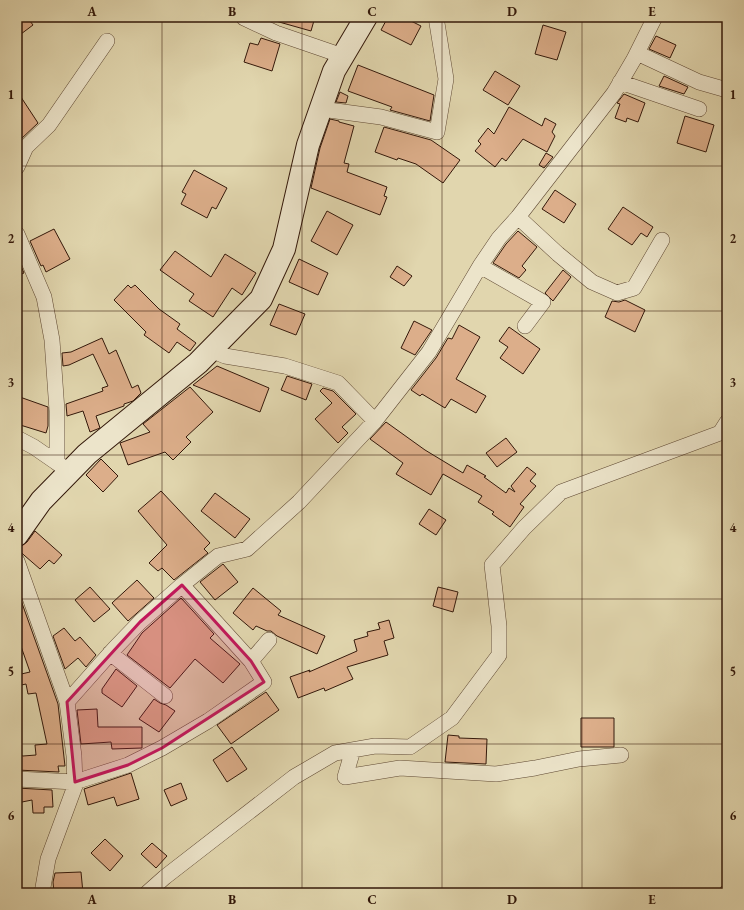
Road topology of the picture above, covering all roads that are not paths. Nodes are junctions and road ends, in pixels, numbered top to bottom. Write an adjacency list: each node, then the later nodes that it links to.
1 (243, 17): 7 (street)
2 (366, 17): 7 (street)
3 (436, 17): 10 (street)
4 (655, 17): 6 (street)
5 (107, 41): 12 (street)
6 (637, 53): 8 (street); 9 (street)
7 (343, 56): 10 (street)
8 (620, 82): 11 (street); 13 (street)
9 (727, 90)
10 (321, 109): 18 (street)
11 (699, 110)
12 (17, 166)
13 (518, 217): 15 (street); 16 (street)
14 (17, 234): 22 (street)
15 (662, 240)
16 (480, 266): 17 (street); 19 (street)
17 (525, 326)
18 (211, 350): 19 (street); 22 (street)
19 (374, 421): 25 (street)
20 (727, 422): 31 (street)
21 (17, 438): 22 (street)
22 (64, 468): 23 (street)
23 (17, 535)
24 (17, 561): 30 (street)
25 (182, 585): 27 (street); 28 (street)
26 (268, 640): 28 (street)
27 (110, 653): 29 (street); 30 (street)
28 (251, 662): 34 (street)
29 (165, 696)
30 (67, 702): 34 (street)
31 (353, 750): 32 (street); 36 (street)
32 (621, 755)
33 (17, 779): 34 (street)
34 (75, 782): 35 (street)
35 (42, 893)
36 (147, 893)

